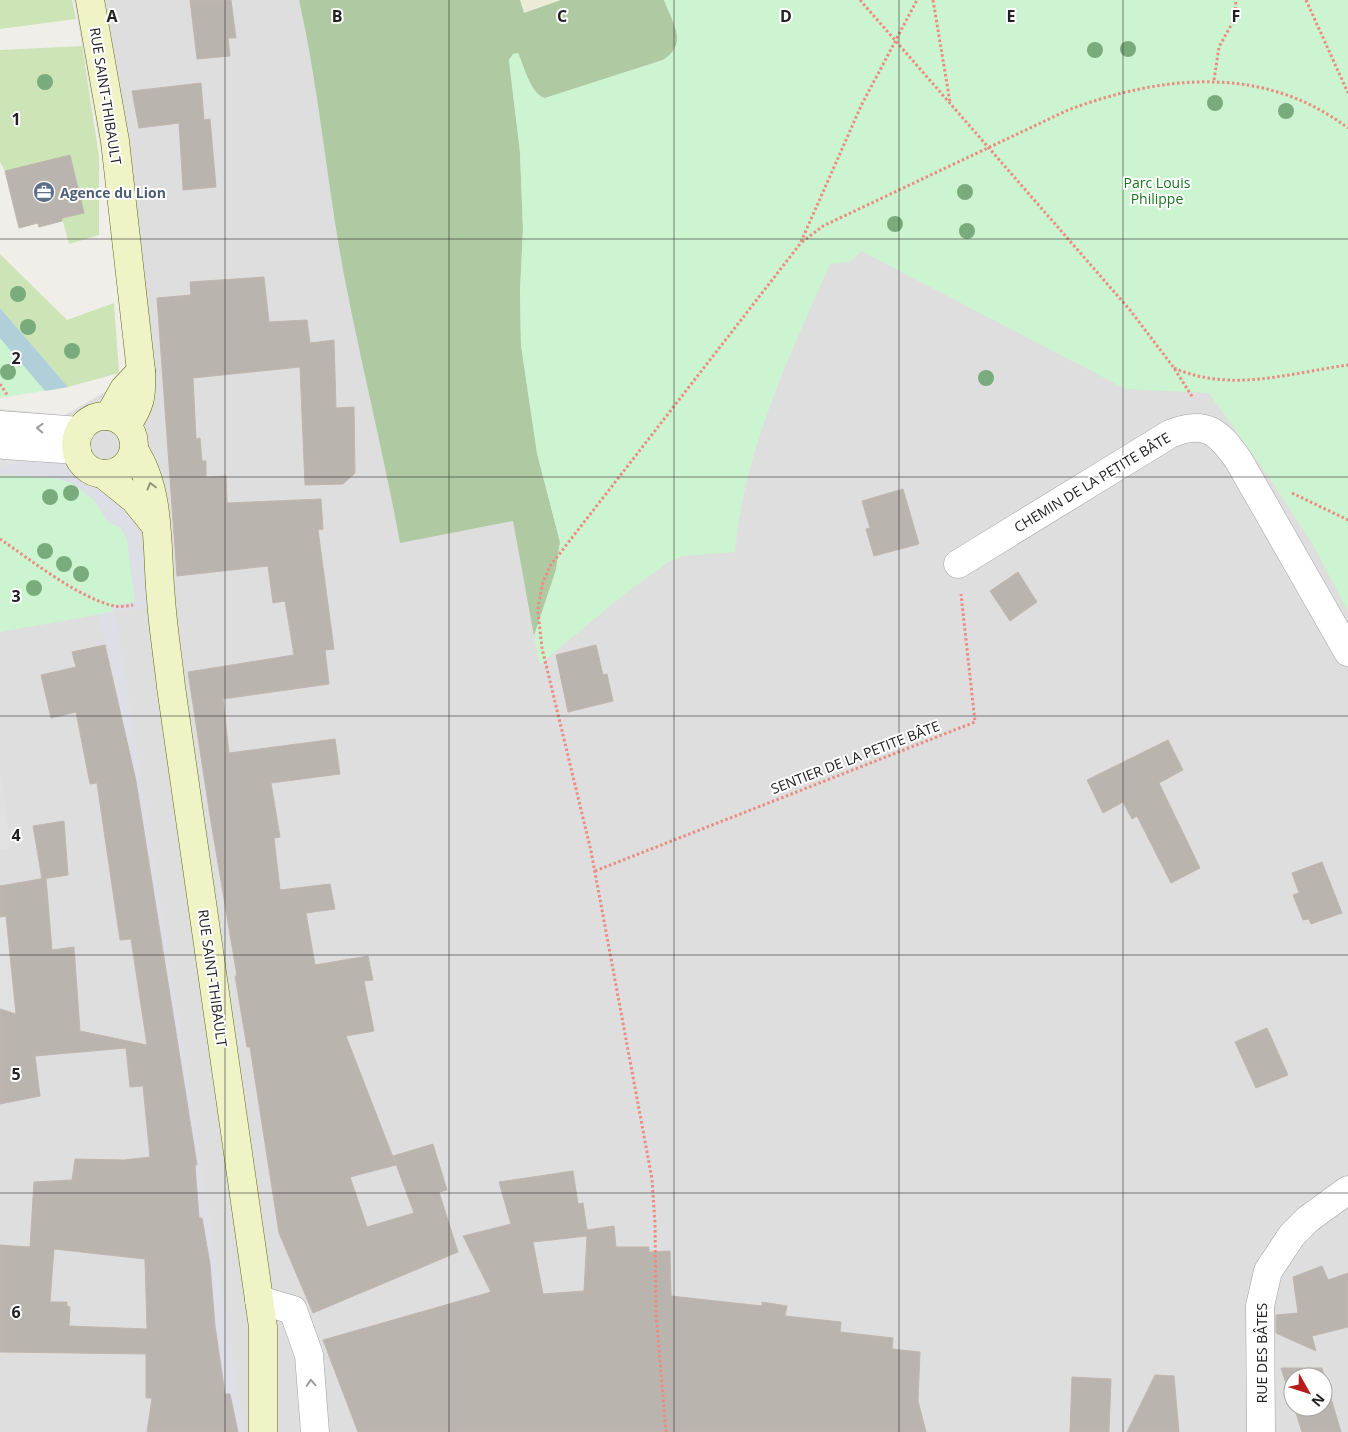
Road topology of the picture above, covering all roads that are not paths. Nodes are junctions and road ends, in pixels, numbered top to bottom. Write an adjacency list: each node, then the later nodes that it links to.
1 (90, 0): 3 (main road, RUE SAINT-THIBAULT)
2 (0, 426): 4 (street, one-way to 2)
3 (123, 430): 4 (main road); 6 (main road); 7 (main road, RUE SAINT-THIBAULT, one-way to 3)
4 (78, 440): 5 (street); 6 (main road)
5 (0, 445)
6 (103, 474): 7 (main road)
7 (155, 525): 11 (main road, RUE SAINT-THIBAULT)
8 (958, 564): 9 (street, CHEMIN DE LA PETITE BÂTE)
9 (1348, 652)
10 (1348, 1190): 14 (street, RUE DES BÂTES)
11 (259, 1300): 12 (main road, RUE SAINT-THIBAULT); 13 (street, one-way to 11)
12 (263, 1432)
13 (315, 1432)
14 (1261, 1432)

